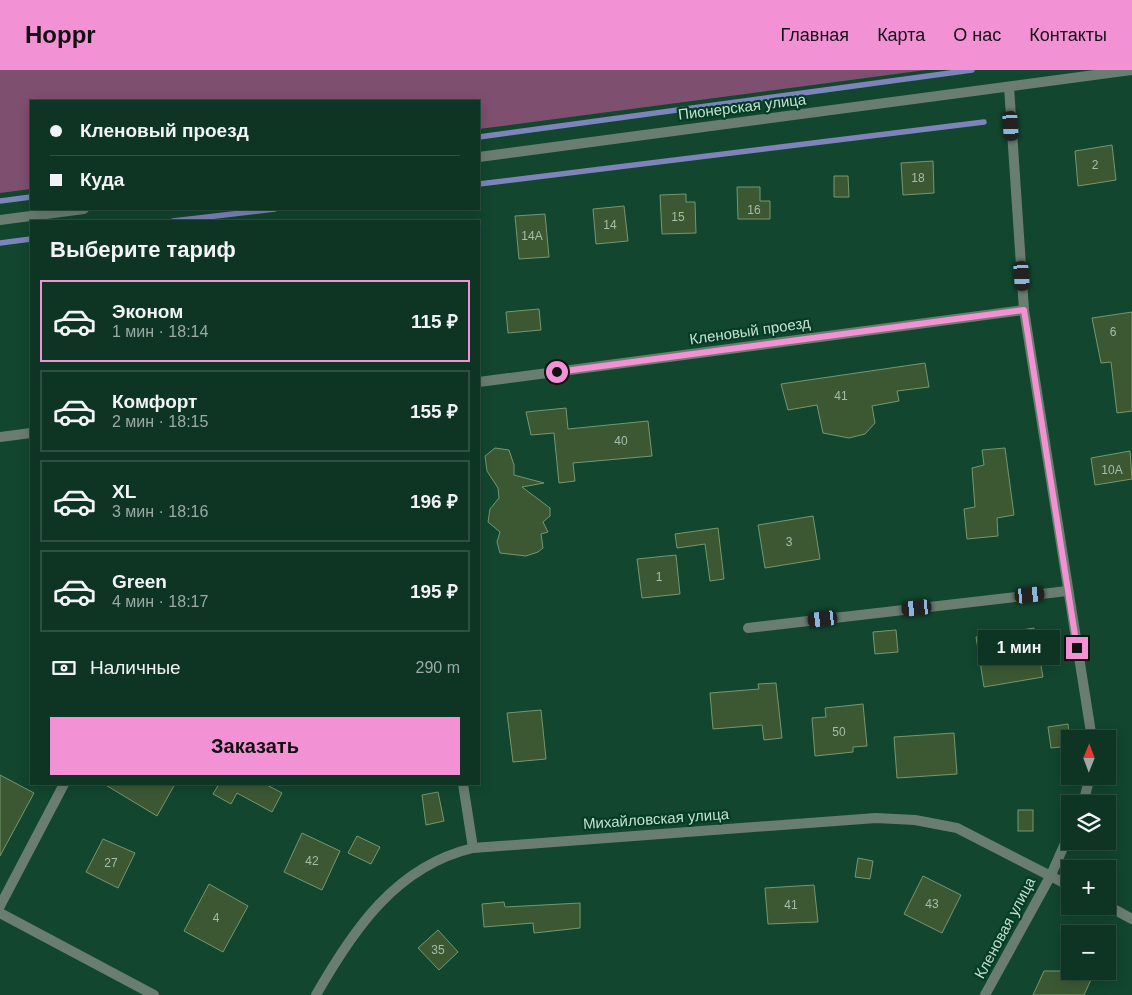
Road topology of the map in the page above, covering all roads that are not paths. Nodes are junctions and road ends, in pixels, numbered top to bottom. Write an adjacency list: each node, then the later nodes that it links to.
1 (1132, 70): 2 (street, Пионерская улица)
2 (1009, 87): 3 (street, Пионерская улица); 6 (street)
3 (480, 157)
4 (76, 210): 5 (street)
5 (0, 220)
6 (1024, 310): 7 (street, Кленовый проезд); 10 (street)
7 (480, 382)
8 (30, 433): 9 (street)
9 (0, 437)
10 (1067, 591): 11 (street); 12 (street)
11 (748, 628)
12 (1090, 730)
13 (63, 785): 19 (street)
14 (463, 785): 15 (street)
15 (474, 848): 17 (street, Михайловская улица); 24 (street, Михайловская улица)
16 (1062, 850): 17 (street, Кленовая улица)
17 (1051, 875): 18 (street, Михайловская улица); 25 (street, Кленовая улица)
18 (1061, 881)
19 (0, 906)
20 (1116, 910): 22 (street)
21 (0, 912): 23 (street)
22 (1132, 919)
23 (154, 995)
24 (316, 995)
25 (985, 995)

